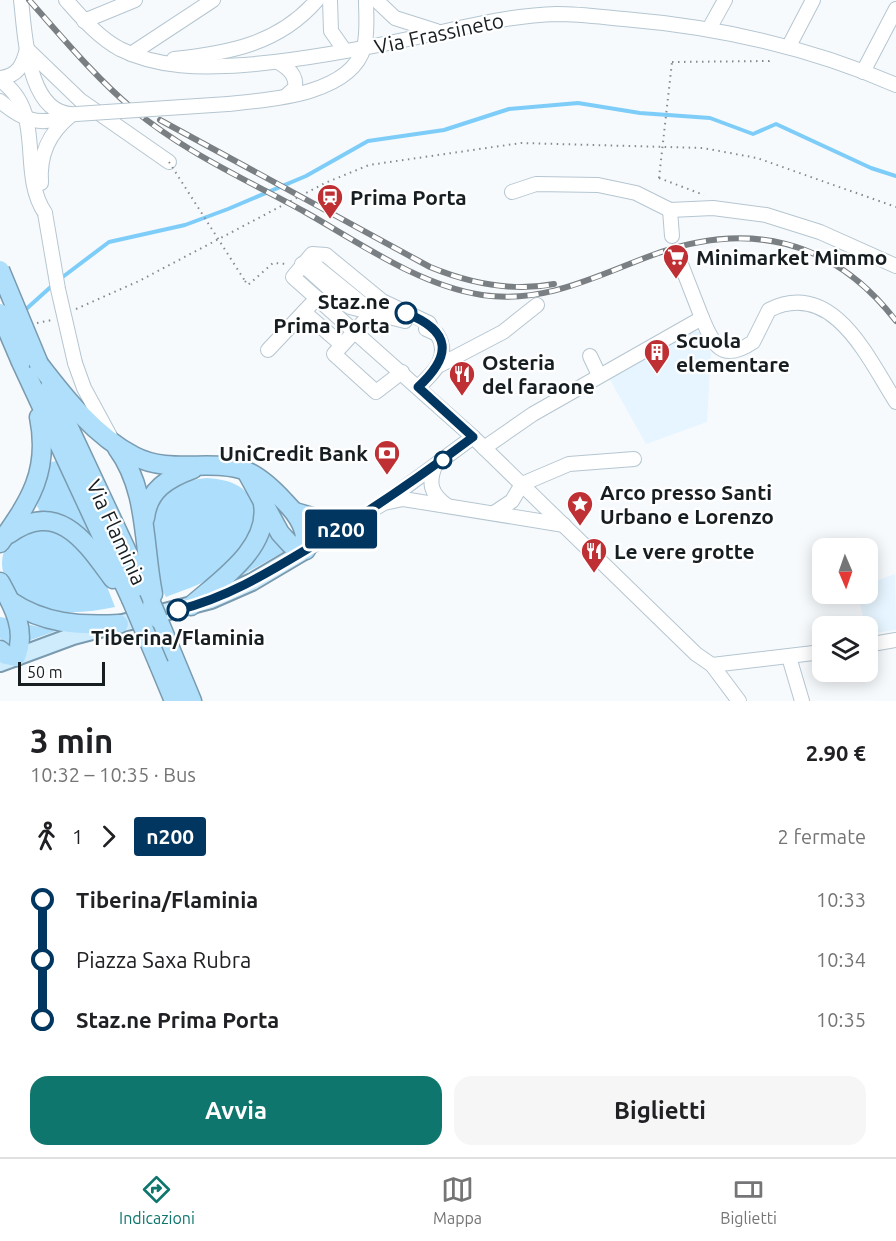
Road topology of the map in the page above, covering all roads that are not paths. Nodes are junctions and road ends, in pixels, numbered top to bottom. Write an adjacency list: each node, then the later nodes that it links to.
1 (21, 0): 15 (street)
2 (66, 0): 12 (street, Via Frassineto)
3 (135, 0): 12 (street)
4 (213, 0): 19 (street)
5 (318, 0): 20 (street)
6 (330, 0): 18 (street)
7 (366, 0): 17 (street)
8 (376, 0): 14 (street)
9 (725, 0): 13 (street)
10 (813, 0): 16 (street)
11 (896, 9): 22 (street)
12 (84, 21): 19 (street, Via Frassineto)
13 (709, 29): 14 (street, Via Frassineto); 16 (street, Via Frassineto)
14 (441, 32): 17 (street, Via Frassineto)
15 (26, 42): 23 (street); 27 (street); 29 (street)
16 (782, 44): 22 (street, Via Frassineto)
17 (364, 48): 18 (street, Via Frassineto); 25 (street)
18 (345, 51): 21 (street, Via Frassineto)
19 (131, 54): 20 (street, Via Frassineto)
20 (155, 61): 21 (street, Via Frassineto)
21 (278, 62): 25 (street)
22 (863, 72): 24 (street, Via Frassineto)
23 (0, 79): 28 (street)
24 (896, 85)
25 (286, 96): 27 (street, bridge)
26 (0, 101): 28 (street)
27 (73, 114): 28 (street); 32 (street)
28 (27, 119): 32 (street)
29 (170, 162)
30 (512, 192): 31 (street)
31 (670, 210): 33 (street); 35 (street)
32 (45, 213): 58 (street, bridge)
33 (672, 236)
34 (677, 254): 44 (street)
35 (896, 266)
36 (299, 268): 38 (street); 39 (street); 42 (street)
37 (0, 270): 50 (highway, bridge)
38 (317, 298): 41 (street); 45 (street)
39 (382, 301): 42 (street); 46 (street)
40 (537, 305): 51 (street)
41 (304, 312): 47 (street); 48 (street)
42 (372, 312): 45 (street); 46 (street)
43 (0, 313): 50 (highway, bridge)
44 (702, 318): 53 (street); 56 (street)
45 (355, 330): 47 (street); 52 (street)
46 (433, 332): 51 (street)
47 (342, 345): 52 (street)
48 (268, 351)
49 (590, 356): 53 (street)
50 (30, 363): 54 (highway); 58 (highway); 79 (highway, Via Flaminia)
51 (440, 365): 55 (street)
52 (402, 372): 55 (street)
53 (599, 375): 59 (street)
54 (29, 380): 73 (highway); 76 (highway, Via Flaminia)
55 (418, 387): 57 (street)
56 (896, 402)
57 (473, 437): 59 (street); 61 (street)
58 (114, 443): 62 (highway); 72 (highway)
59 (484, 448): 64 (street)
60 (634, 459): 64 (street)
61 (435, 466): 66 (street); 67 (street)
62 (197, 468): 63 (highway); 72 (highway)
63 (246, 471): 65 (highway); 68 (highway)
64 (522, 484): 69 (street); 71 (street)
65 (262, 499): 74 (highway); 78 (highway)
66 (384, 503): 67 (street); 70 (street)
67 (451, 506): 69 (street)
68 (295, 512): 70 (highway); 74 (highway)
69 (494, 513): 71 (street)
70 (349, 524): 74 (street)
71 (564, 525): 87 (street)
72 (144, 526): 79 (highway)
73 (2, 541): 76 (highway)
74 (306, 550): 78 (main road)
75 (0, 582): 77 (highway)
76 (131, 599): 86 (highway, Via Flaminia, bridge)
77 (10, 601): 80 (highway); 84 (highway)
78 (191, 606): 80 (main road)
79 (155, 610): 86 (highway, Via Flaminia)
80 (119, 624): 84 (main road)
81 (896, 640): 82 (street)
82 (878, 643)
83 (812, 654): 85 (street)
84 (5, 656)
85 (789, 657): 87 (street); 91 (street)
86 (167, 662): 88 (highway, Via Flaminia); 89 (highway, Via Flaminia)
87 (712, 665): 90 (street)
88 (174, 701)
89 (192, 701)
90 (739, 701)
91 (802, 701)

